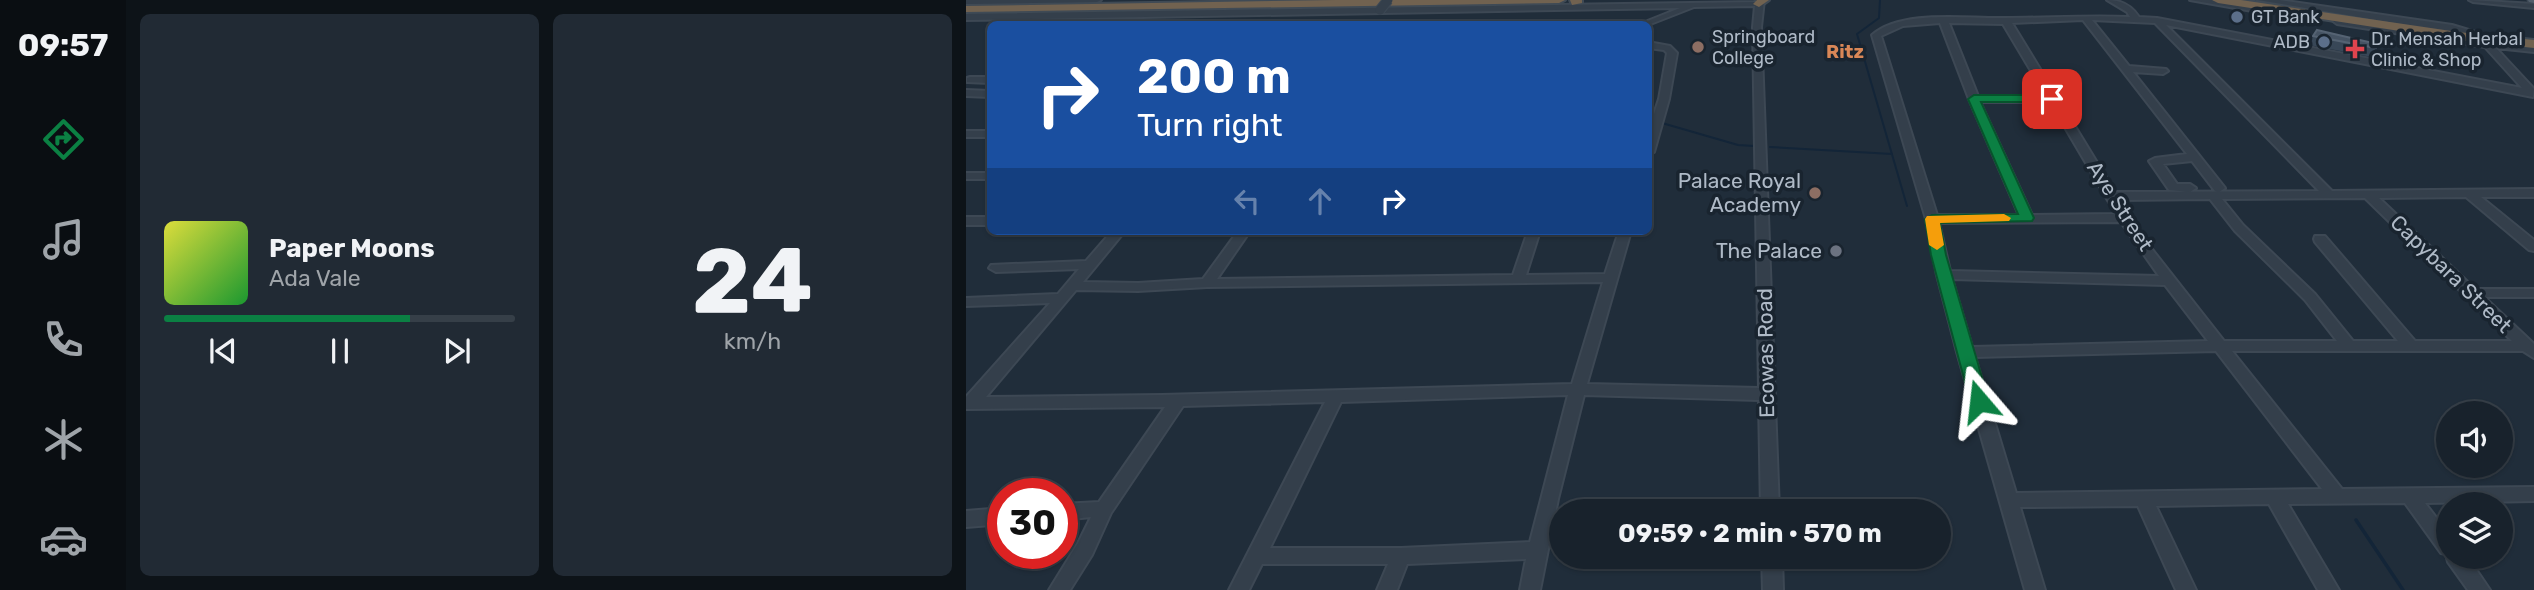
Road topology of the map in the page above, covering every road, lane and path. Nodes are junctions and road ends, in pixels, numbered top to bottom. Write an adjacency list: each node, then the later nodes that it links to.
1 (1097, 0): 12 (street)
2 (1388, 0): 18 (street, bridge)
3 (1559, 0): 20 (highway)
4 (1674, 0): 15 (street)
5 (2111, 0): 27 (street)
6 (2194, 0): 14 (street)
7 (2243, 0): 36 (highway)
8 (2262, 0): 35 (street)
9 (2344, 0): 35 (street)
10 (2473, 0): 19 (street)
11 (1004, 1): 12 (street); 22 (street)
12 (1044, 1)
13 (1221, 1): 18 (highway); 22 (highway)
14 (2211, 1): 35 (highway)
15 (1576, 2): 21 (street)
16 (1697, 2): 17 (street); 21 (street); 32 (street)
17 (1755, 2): 89 (street, Ecowas Road)
18 (1378, 5)
19 (2534, 6)
20 (1234, 7): 22 (highway); 24 (street); 25 (street)
21 (1419, 8): 23 (street)
22 (966, 9): 25 (street)
23 (1334, 9): 24 (street); 31 (street)
24 (1268, 10): 25 (street); 30 (street)
25 (1098, 12): 29 (street)
26 (2085, 17): 27 (street); 28 (street); 40 (street)
27 (2135, 18): 33 (street)
28 (2006, 20): 34 (street); 48 (street, Aye Street)
29 (1085, 21)
30 (1250, 21)
31 (1312, 21)
32 (1651, 21)
33 (2157, 21): 46 (street); 55 (street)
34 (1944, 22): 47 (street); 63 (street)
35 (2369, 22): 36 (street); 38 (highway)
36 (2478, 34): 37 (highway)
37 (2533, 42): 38 (highway)
38 (2494, 43): 46 (street)
39 (1652, 46): 51 (street)
40 (2125, 69): 41 (street); 52 (street)
41 (2163, 71)
42 (970, 80): 43 (street)
43 (987, 80)
44 (966, 93): 45 (street)
45 (987, 94)
46 (2533, 94)
47 (1974, 99): 48 (street); 61 (street)
48 (2052, 99): 60 (street, Aye Street)
49 (966, 134): 50 (street)
50 (987, 134)
51 (1652, 139)
52 (2195, 157): 52 (street)
53 (966, 176): 54 (street)
54 (987, 176)
55 (2328, 193): 58 (street); 59 (street)
56 (2534, 193): 57 (street)
57 (2470, 194): 59 (street); 71 (street)
58 (2213, 195): 60 (street); 84 (street)
59 (2369, 195): 80 (street, Capybara Street)
60 (2113, 196): 62 (street, Aye Street)
61 (2027, 218): 62 (street); 63 (street)
62 (2126, 218): 77 (street, Aye Street)
63 (1932, 219): 74 (street)
64 (966, 221): 65 (street)
65 (987, 221)
66 (1116, 235): 72 (street)
67 (1241, 235): 78 (street)
68 (1533, 235): 76 (street)
69 (1624, 235): 75 (street)
70 (2320, 239): 85 (street)
71 (2534, 247)
72 (1090, 265): 73 (street); 79 (street)
73 (996, 268)
74 (1944, 275): 77 (street); 87 (street)
75 (1611, 278): 76 (street); 88 (street)
76 (1518, 279): 78 (street)
77 (2168, 281): 83 (street, Aye Street)
78 (1207, 283): 79 (street)
79 (1066, 292): 82 (street); 92 (street)
80 (2473, 293): 81 (street); 86 (street, Capybara Street)
81 (2534, 293)
82 (966, 302)
83 (2222, 346): 84 (street); 87 (street); 94 (street, Aye Street)
84 (2349, 346): 85 (street)
85 (2411, 346): 86 (street)
86 (2530, 349)
87 (1965, 352): 99 (street)
88 (1578, 388): 89 (street); 90 (street); 105 (street)
89 (1767, 394): 97 (street, Ecowas Road)
90 (1336, 396): 91 (street); 106 (street)
91 (1178, 401): 92 (street); 100 (street)
92 (969, 403)
93 (2534, 494): 95 (street)
94 (2336, 495): 95 (street); 96 (street)
95 (2409, 495): 104 (street)
96 (2274, 496): 98 (street); 117 (street)
97 (1770, 499)
98 (2144, 499): 99 (street); 116 (street)
99 (2009, 500): 115 (street)
100 (1104, 509): 101 (street); 110 (street)
101 (1078, 511)
102 (987, 517): 103 (street)
103 (966, 519)
104 (2436, 531)
105 (1537, 550): 107 (street); 113 (street)
106 (1257, 556): 107 (street); 111 (street)
107 (1401, 556): 112 (street)
108 (1772, 569): 114 (street)
109 (2465, 569): 118 (street)
110 (1059, 590)
111 (1239, 590)
112 (1387, 590)
113 (1530, 590)
114 (1773, 590)
115 (2035, 590)
116 (2186, 590)
117 (2329, 590)
118 (2480, 590)

